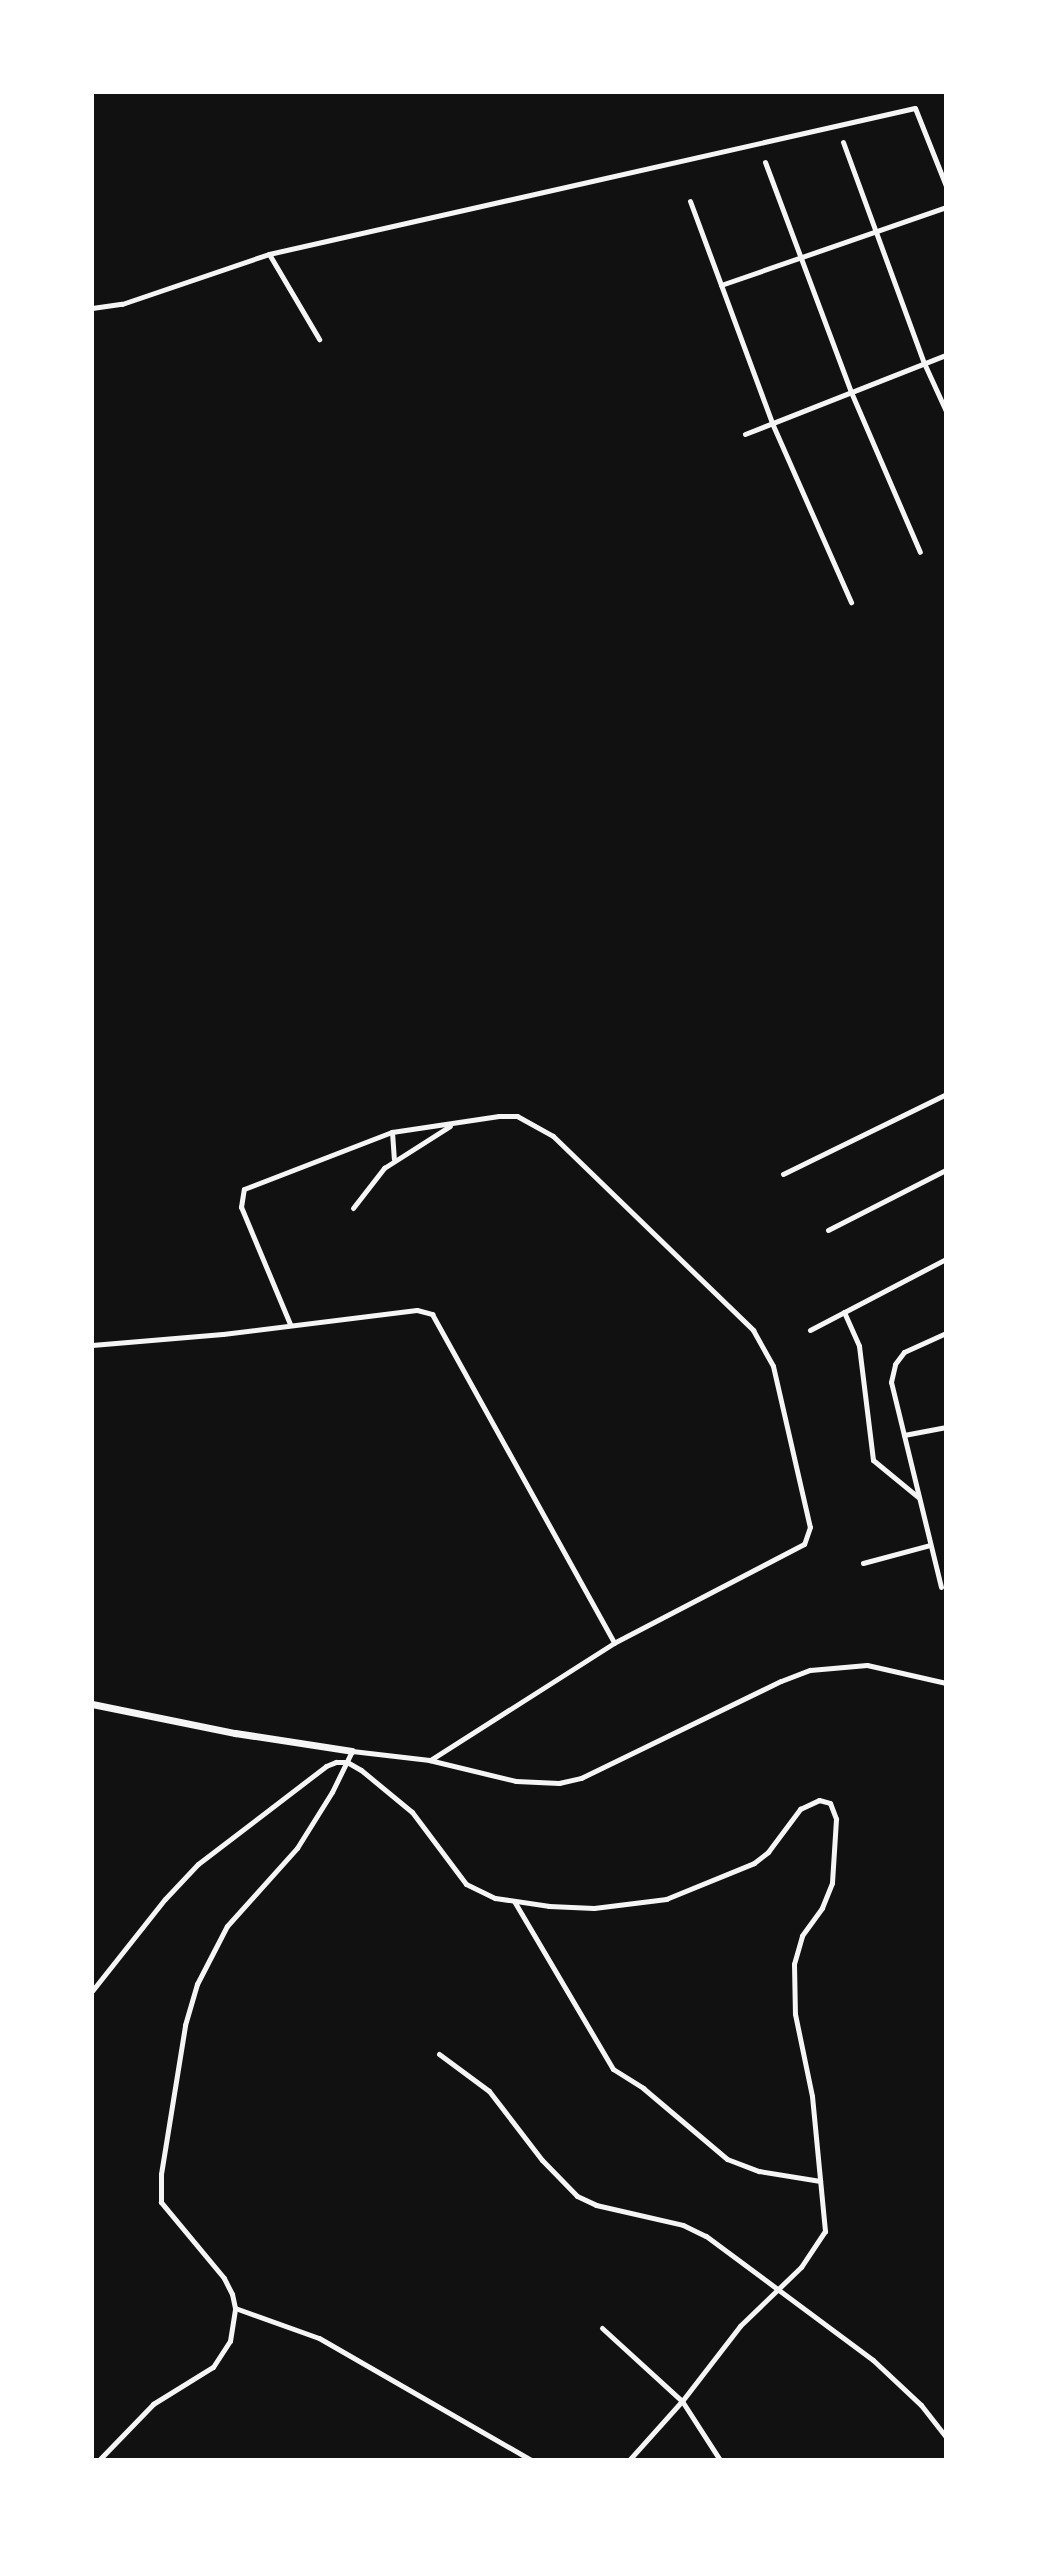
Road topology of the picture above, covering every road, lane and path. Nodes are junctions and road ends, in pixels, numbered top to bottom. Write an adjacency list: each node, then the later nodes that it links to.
1 (843, 142): 6 (street)
2 (765, 162): 8 (street)
3 (946, 186): 7 (street)
4 (690, 201): 9 (street)
5 (946, 207): 6 (street)
6 (877, 231): 8 (street); 13 (street)
7 (269, 254): 10 (street); 11 (street)
8 (801, 257): 9 (street); 14 (street)
9 (721, 285): 16 (street)
10 (92, 308)
11 (319, 339)
12 (946, 355): 13 (street)
13 (924, 363): 14 (street); 15 (street)
14 (851, 392): 16 (street); 18 (street)
15 (946, 411)
16 (772, 423): 17 (street); 19 (street)
17 (745, 434)
18 (920, 552)
19 (851, 602)
20 (946, 1094): 25 (street)
21 (454, 1123): 22 (street); 23 (street); 40 (street)
22 (392, 1132): 23 (street); 30 (street)
23 (394, 1159): 26 (street)
24 (946, 1170): 27 (street)
25 (783, 1174)
26 (353, 1208)
27 (828, 1230)
28 (946, 1259): 29 (street)
29 (844, 1312): 31 (street); 36 (street)
30 (290, 1324): 33 (street); 40 (street)
31 (810, 1330)
32 (946, 1333): 35 (street)
33 (92, 1345)
34 (946, 1427): 35 (street)
35 (904, 1435): 36 (street)
36 (919, 1497): 37 (street)
37 (930, 1545): 38 (street); 39 (street)
38 (863, 1563)
39 (941, 1587)
40 (614, 1643): 44 (street)
41 (946, 1683): 44 (street)
42 (92, 1704): 43 (street)
43 (352, 1751): 44 (street); 45 (street)
44 (429, 1760)
45 (347, 1762): 46 (street); 47 (street); 51 (street)
46 (514, 1901): 49 (street); 49 (street)
47 (92, 1991)
48 (439, 2054): 50 (street)
49 (820, 2181): 50 (street)
50 (775, 2288): 53 (street); 54 (street)
51 (235, 2308): 55 (street); 56 (street)
52 (602, 2328): 53 (street)
53 (682, 2401): 57 (street); 58 (street)
54 (946, 2437)
55 (99, 2460)
56 (531, 2460)
57 (629, 2460)
58 (720, 2460)

